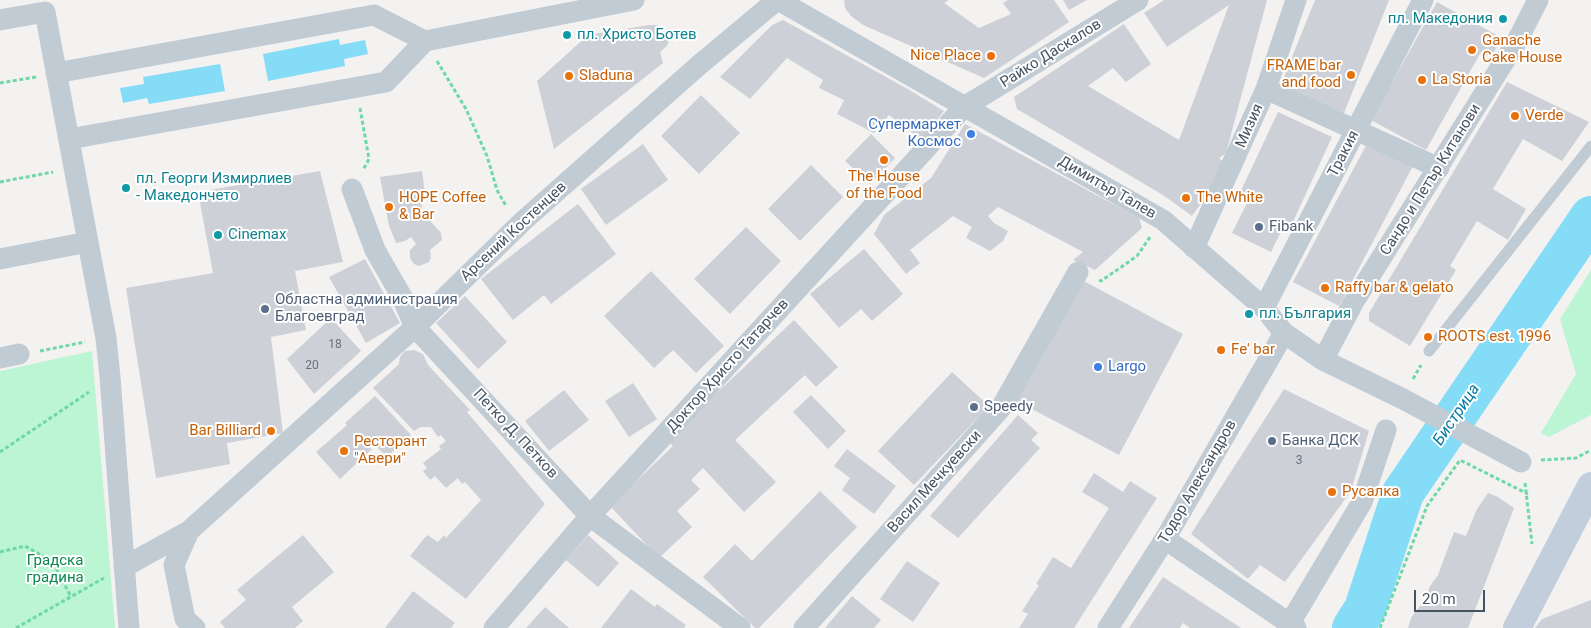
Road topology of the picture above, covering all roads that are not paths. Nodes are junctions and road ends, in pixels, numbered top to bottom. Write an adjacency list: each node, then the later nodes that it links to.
1 (634, 0): 7 (street)
2 (778, 0): 12 (street, Димитър Талев); 23 (street, Арсений Костенцев)
3 (1138, 0): 12 (street, Райко Даскалов)
4 (1296, 0): 11 (street, Мизия)
5 (1423, 0): 13 (street, Тракия)
6 (1538, 0): 16 (street, Сандо и Петър Китанови)
7 (545, 9): 9 (street)
8 (0, 20): 10 (street)
9 (426, 41): 10 (street); 14 (street)
10 (56, 73): 14 (street)
11 (1266, 89): 13 (street); 19 (street, Мизия)
12 (964, 107): 19 (street, Димитър Талев); 30 (street, Доктор Христо Татарчев)
13 (1356, 130): 16 (street); 22 (street, Тракия)
14 (69, 140): 18 (street)
15 (1591, 146): 25 (lane)
16 (1439, 168): 26 (street, Сандо и Петър Китанови)
17 (352, 189): 23 (street, Петко Д. Петков)
18 (88, 242): 20 (street); 33 (street)
19 (1194, 248): 22 (street, Димитър Талев)
20 (0, 259)
21 (1078, 272): 39 (street, Васил Мечкуевски)
22 (1264, 308): 24 (street, Димитър Талев)
23 (416, 327): 30 (street, Петко Д. Петков); 31 (street, Арсений Костенцев)
24 (1284, 333): 26 (street, Димитър Талев); 32 (street, Тодор Александров)
25 (1429, 352)
26 (1322, 360): 28 (street, Димитър Талев)
27 (1386, 430): 34 (street)
28 (1521, 462)
29 (1591, 486): 41 (street)
30 (590, 516): 37 (street, Доктор Христо Татарчев); 38 (street, Петко Д. Петков)
31 (189, 531): 33 (street); 36 (street)
32 (1165, 539): 34 (street); 40 (street, Тодор Александров)
33 (124, 567): 35 (street)
34 (1291, 626)
35 (129, 628)
36 (195, 628)
37 (494, 628)
38 (740, 628)
39 (804, 628)
40 (1108, 628)
41 (1517, 628)

